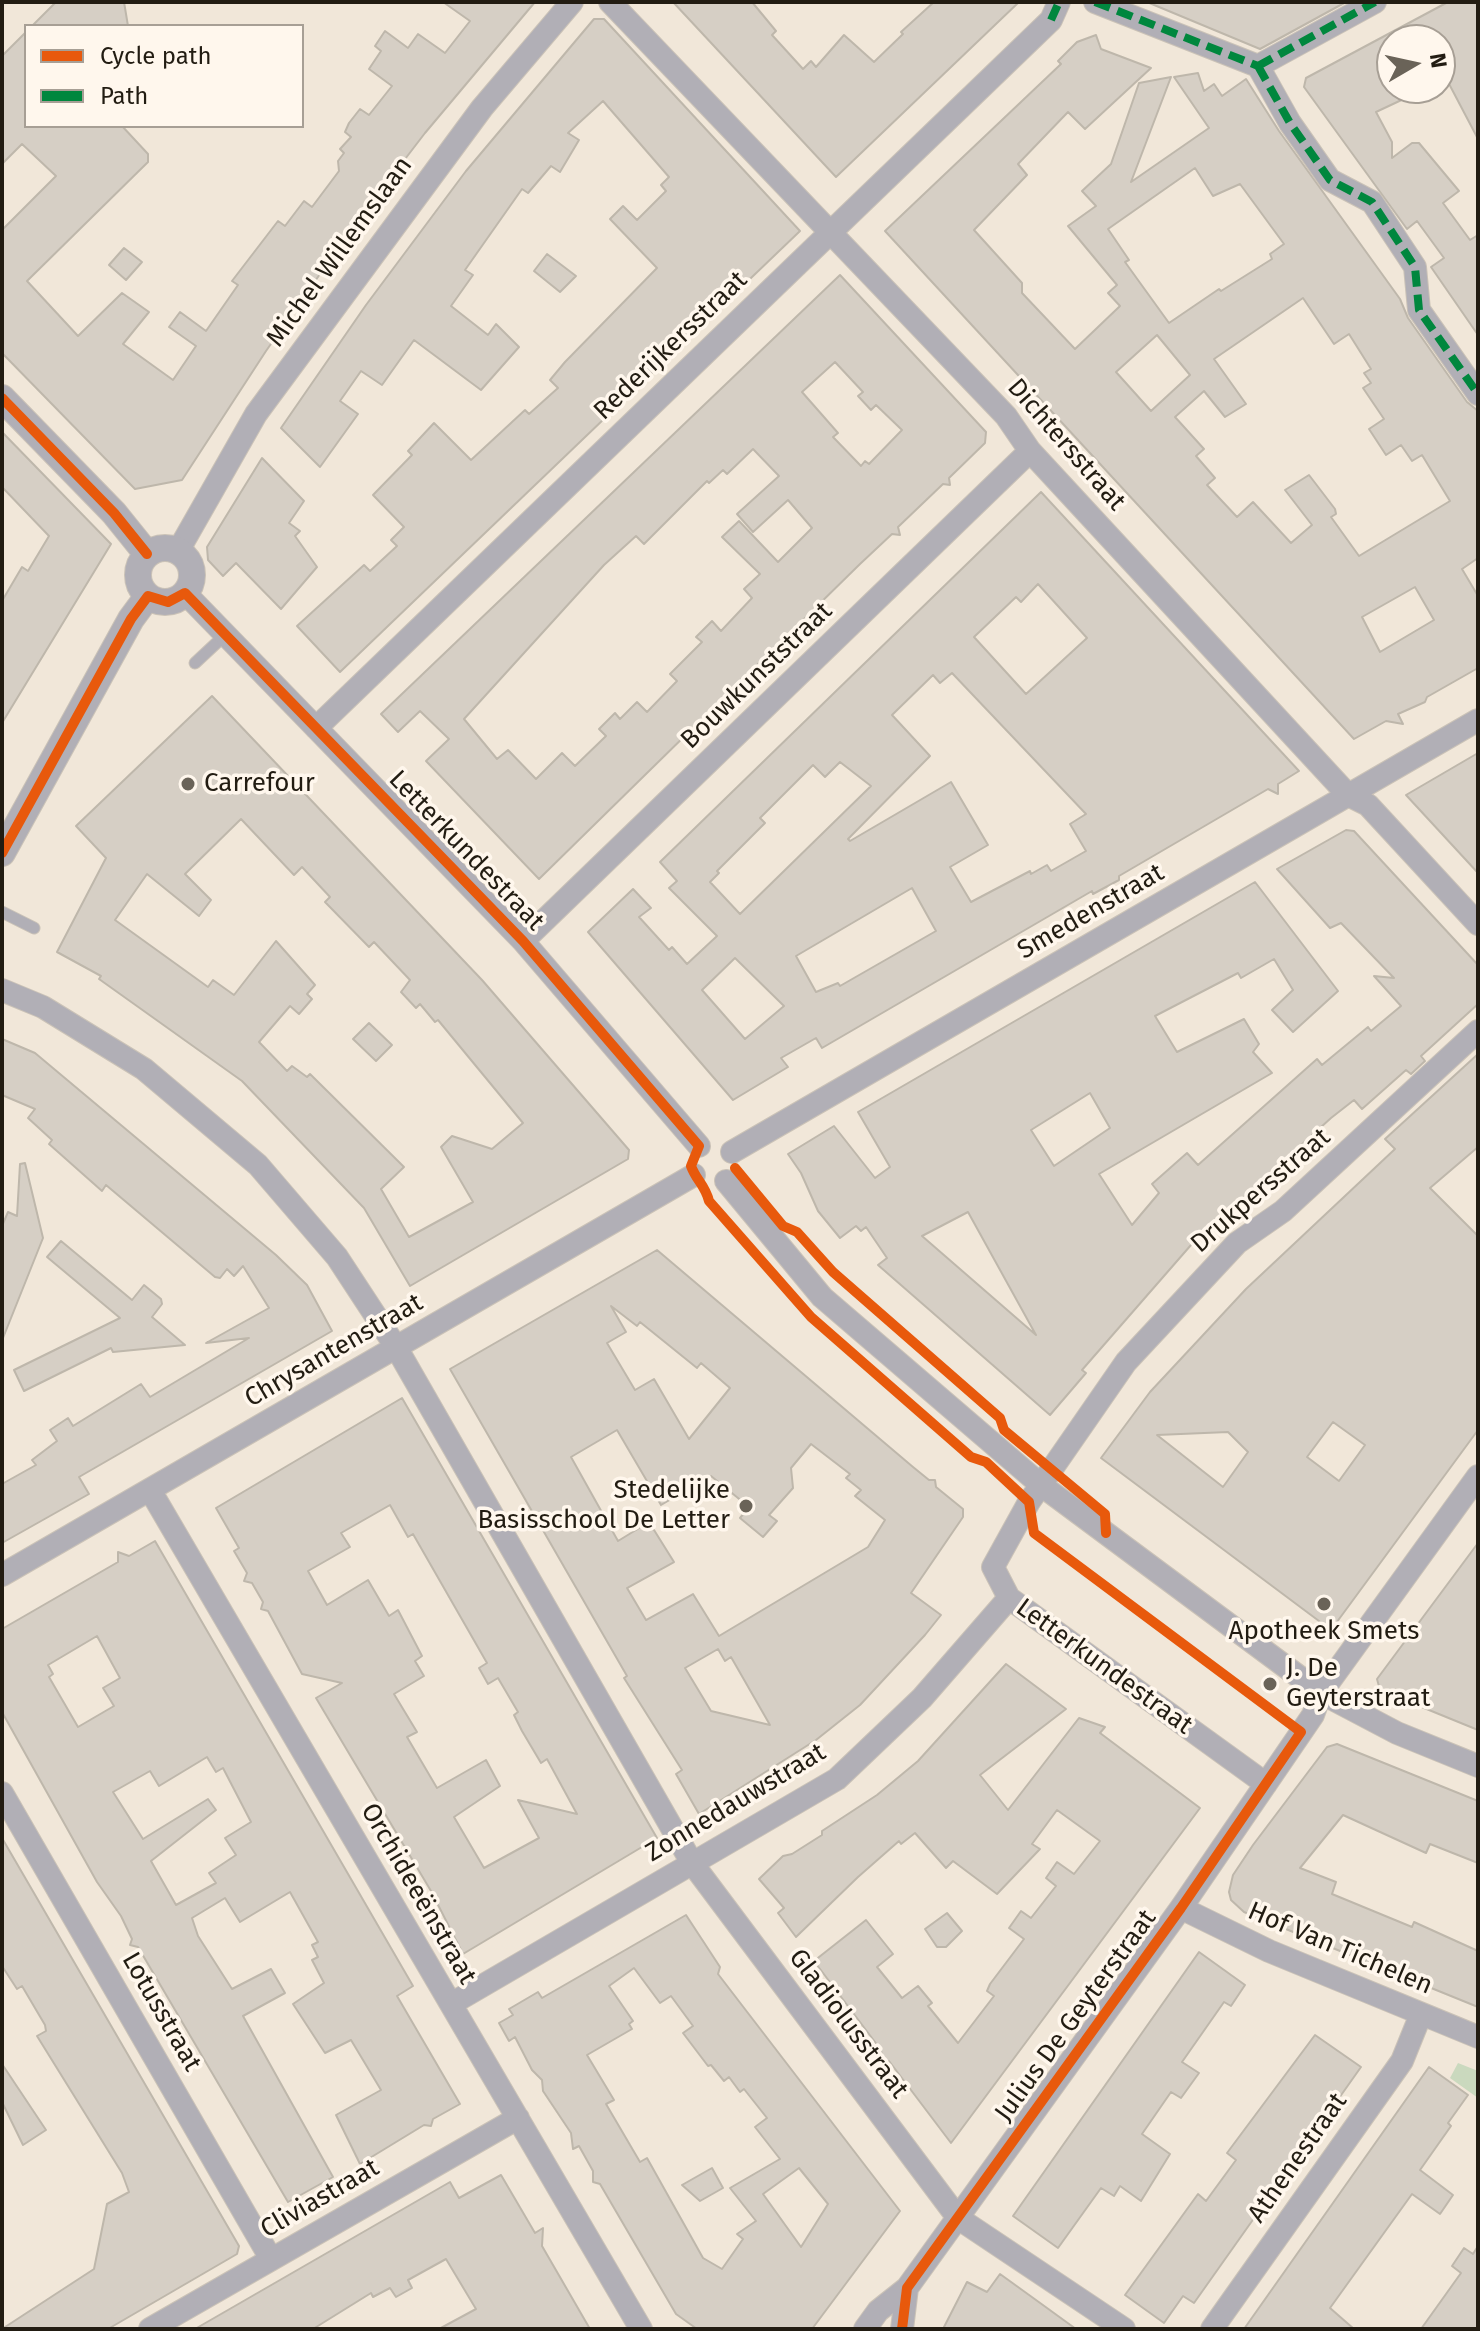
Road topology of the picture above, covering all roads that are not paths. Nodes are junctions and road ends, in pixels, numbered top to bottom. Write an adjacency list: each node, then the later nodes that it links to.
1 (572, 2): 11 (street, Michel Willemslaan)
2 (610, 2): 7 (street, Dichtersstraat)
3 (1059, 2): 7 (street, Rederijkersstraat)
4 (1095, 2): 6 (street)
5 (1375, 2): 6 (street)
6 (1258, 66): 8 (street)
7 (832, 231): 10 (street, Dichtersstraat); 18 (street, Rederijkersstraat)
8 (1478, 394)
9 (2, 398): 12 (street)
10 (1030, 451): 19 (street, Dichtersstraat); 24 (street, Bouwkunststraat)
11 (178, 551): 12 (street); 13 (street)
12 (147, 554): 14 (street)
13 (185, 593): 14 (street); 15 (street, Letterkundestraat)
14 (148, 596): 20 (street)
15 (225, 635): 16 (lane); 18 (street, Letterkundestraat)
16 (195, 663)
17 (1478, 720): 19 (street, Smedenstraat)
18 (316, 728): 24 (street, Letterkundestraat)
19 (1348, 795): 22 (street, Dichtersstraat); 28 (street, Smedenstraat)
20 (2, 853)
21 (2, 912): 23 (lane)
22 (1478, 924)
23 (34, 928)
24 (523, 941): 27 (street, Letterkundestraat)
25 (2, 990): 31 (street, Gladiolusstraat)
26 (1478, 1031): 33 (street, Drukpersstraat)
27 (699, 1146): 28 (street); 29 (street)
28 (732, 1152): 30 (street)
29 (694, 1175): 30 (street); 31 (street, Chrysantenstraat)
30 (726, 1181): 33 (street)
31 (396, 1347): 34 (street, Chrysantenstraat); 41 (street, Gladiolusstraat)
32 (1478, 1476): 37 (street, Julius De Geyterstraat)
33 (1041, 1485): 36 (street, Letterkundestraat); 37 (street)
34 (150, 1490): 35 (street, Chrysantenstraat); 43 (street, Orchideeënstraat)
35 (2, 1575)
36 (1009, 1598): 39 (street, Letterkundestraat); 41 (street, Zonnedauwstraat)
37 (1321, 1693): 38 (street); 39 (street, Julius De Geyterstraat)
38 (1478, 1766)
39 (1266, 1784): 42 (street, Julius De Geyterstraat)
40 (2, 1793): 48 (street, Lotusstraat)
41 (692, 1863): 43 (street, Zonnedauwstraat); 47 (street, Gladiolusstraat)
42 (1181, 1908): 44 (street, Hof Van Tichelen); 47 (street, Julius De Geyterstraat)
43 (451, 2004): 46 (street, Orchideeënstraat)
44 (1421, 2014): 45 (street, Hof Van Tichelen); 55 (street, Athenestraat)
45 (1478, 2037)
46 (518, 2118): 48 (street, Cliviastraat); 50 (street, Orchideeënstraat)
47 (958, 2218): 49 (street, Julius De Geyterstraat); 54 (street)
48 (271, 2259): 51 (street, Cliviastraat)
49 (907, 2288): 52 (street, Julius De Geyterstraat); 53 (street)
50 (646, 2328)
51 (150, 2329)
52 (865, 2329)
53 (902, 2329)
54 (1124, 2329)
55 (1212, 2329)

